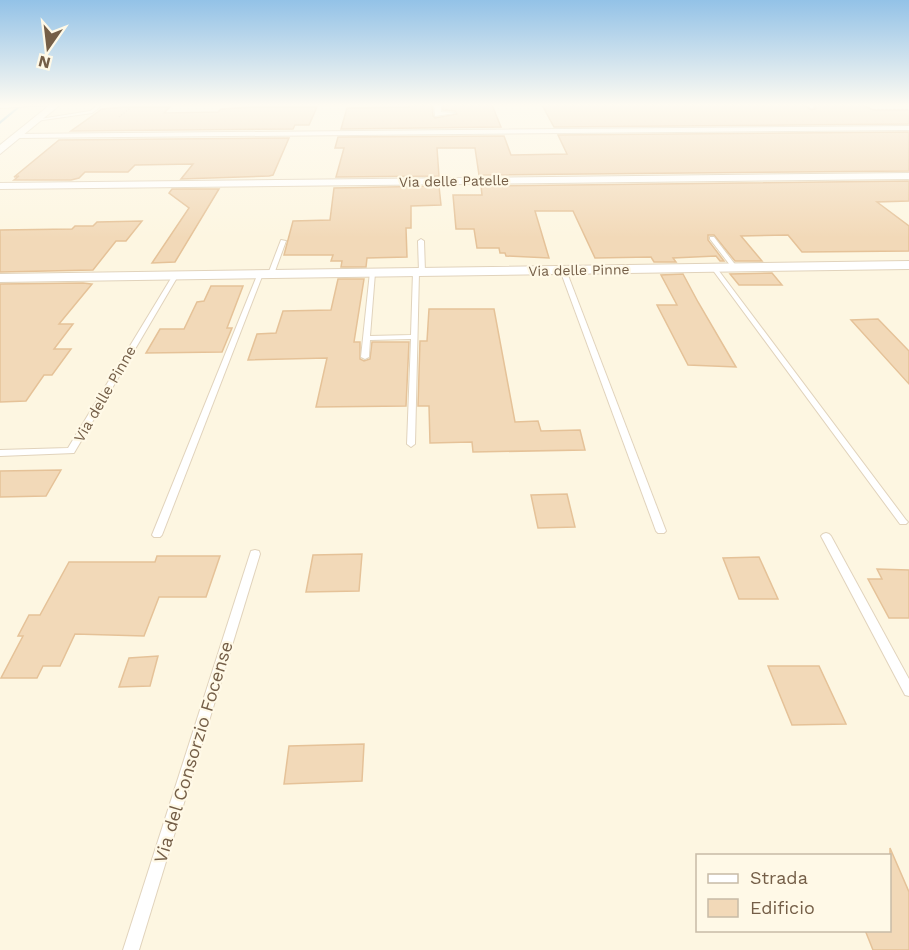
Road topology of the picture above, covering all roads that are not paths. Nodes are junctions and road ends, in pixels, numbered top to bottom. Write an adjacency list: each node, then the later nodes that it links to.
1 (909, 176): 2 (street, Via delle Patelle)
2 (0, 186)
3 (712, 238): 8 (lane)
4 (283, 241): 12 (lane)
5 (421, 241): 10 (lane)
6 (909, 265): 8 (street, Via delle Pinne)
7 (714, 268): 8 (street, Via delle Pinne); 9 (street, Via delle Pinne); 20 (lane)
8 (735, 268)
9 (563, 270): 10 (street, Via delle Pinne); 21 (lane)
10 (419, 272): 11 (street, Via delle Pinne); 15 (lane)
11 (372, 273): 12 (street, Via delle Pinne); 16 (lane)
12 (265, 274): 13 (street, Via delle Pinne); 22 (lane)
13 (175, 276): 14 (street, Via delle Pinne); 19 (lane, Via delle Pinne)
14 (0, 278)
15 (414, 337): 16 (lane); 18 (lane)
16 (366, 338): 17 (lane)
17 (365, 357)
18 (411, 444)
19 (0, 453)
20 (903, 522)
21 (661, 531)
22 (157, 535)
23 (826, 536): 25 (lane)
24 (255, 554): 26 (lane, Via del Consorzio Focense)
25 (909, 691)
26 (131, 950)

